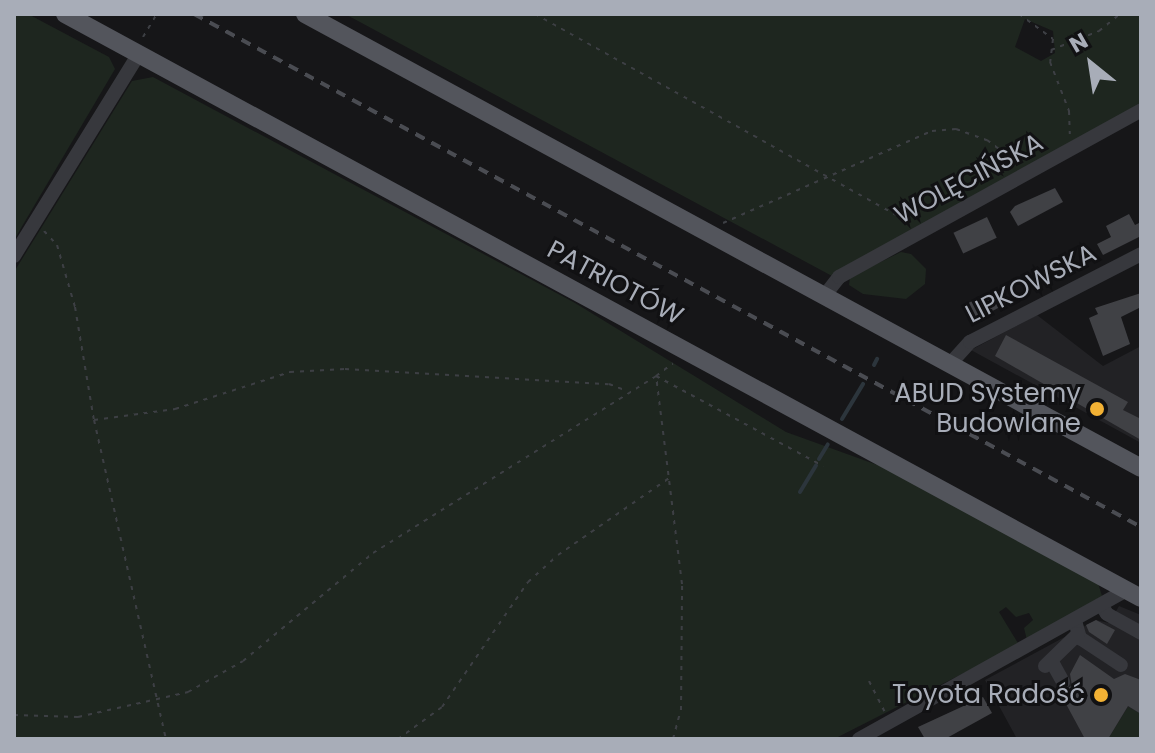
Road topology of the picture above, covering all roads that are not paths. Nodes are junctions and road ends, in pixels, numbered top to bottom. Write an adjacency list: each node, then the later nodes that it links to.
1 (65, 14): 3 (main road, PATRIOTÓW)
2 (305, 14): 7 (main road)
3 (139, 54): 6 (street); 10 (main road, PATRIOTÓW)
4 (1141, 110): 7 (street, WOLĘCIŃSKA)
5 (1141, 254): 8 (street, LIPKOWSKA)
6 (14, 256)
7 (825, 295): 8 (main road)
8 (950, 364): 9 (main road)
9 (1141, 468)
10 (1134, 594): 11 (street)
11 (1102, 606): 12 (street); 13 (street)
12 (1076, 628): 14 (street); 15 (street); 16 (street)
13 (1141, 633)
14 (1121, 665)
15 (1063, 682)
16 (869, 737)

